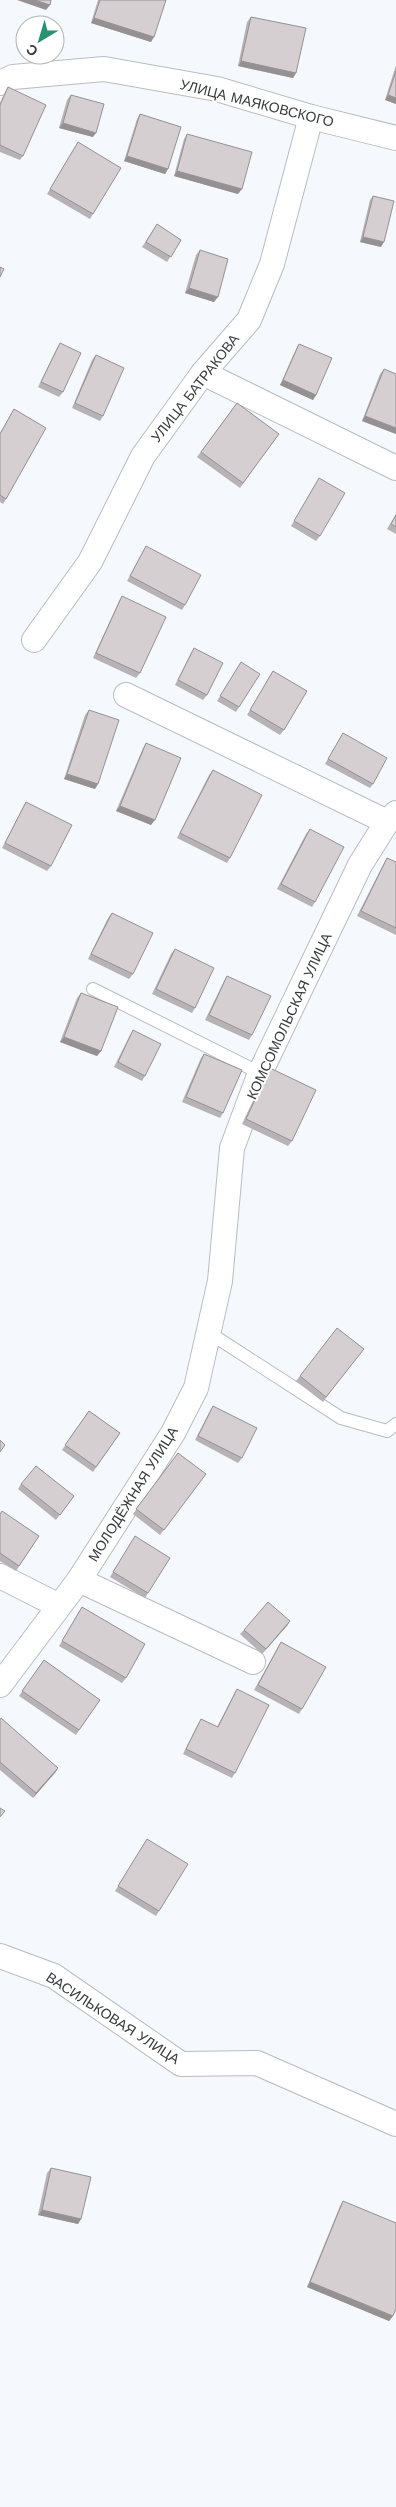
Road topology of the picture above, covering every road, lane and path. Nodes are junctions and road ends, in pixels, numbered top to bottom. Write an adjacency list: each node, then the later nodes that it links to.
1 (0, 83): 2 (street, УЛИЦА МАЯКОВСКОГО)
2 (311, 117): 3 (street, УЛИЦА МАЯКОВСКОГО); 4 (street, УЛИЦА БАТРАКОВА)
3 (396, 138)
4 (203, 373): 5 (street); 6 (street, УЛИЦА БАТРАКОВА)
5 (396, 468)
6 (34, 640)
7 (126, 695): 8 (street, КОМСОМОЛЬСКАЯ УЛИЦА)
8 (391, 818): 10 (street, КОМСОМОЛЬСКАЯ УЛИЦА)
9 (93, 989): 10 (lane)
10 (260, 1073): 11 (street, КОМСОМОЛЬСКАЯ УЛИЦА)
11 (220, 1281): 12 (street, МОЛОДЁЖНАЯ УЛИЦА)
12 (208, 1332): 13 (lane); 15 (street, МОЛОДЁЖНАЯ УЛИЦА)
13 (396, 1424)
14 (0, 1576): 16 (street)
15 (79, 1580): 16 (street, МОЛОДЁЖНАЯ УЛИЦА); 17 (street)
16 (59, 1606): 18 (street, МОЛОДЁЖНАЯ УЛИЦА)
17 (253, 1662)
18 (0, 1685)
19 (0, 1956): 20 (street, ВАСИЛЬКОВАЯ УЛИЦА)
20 (396, 2124)

